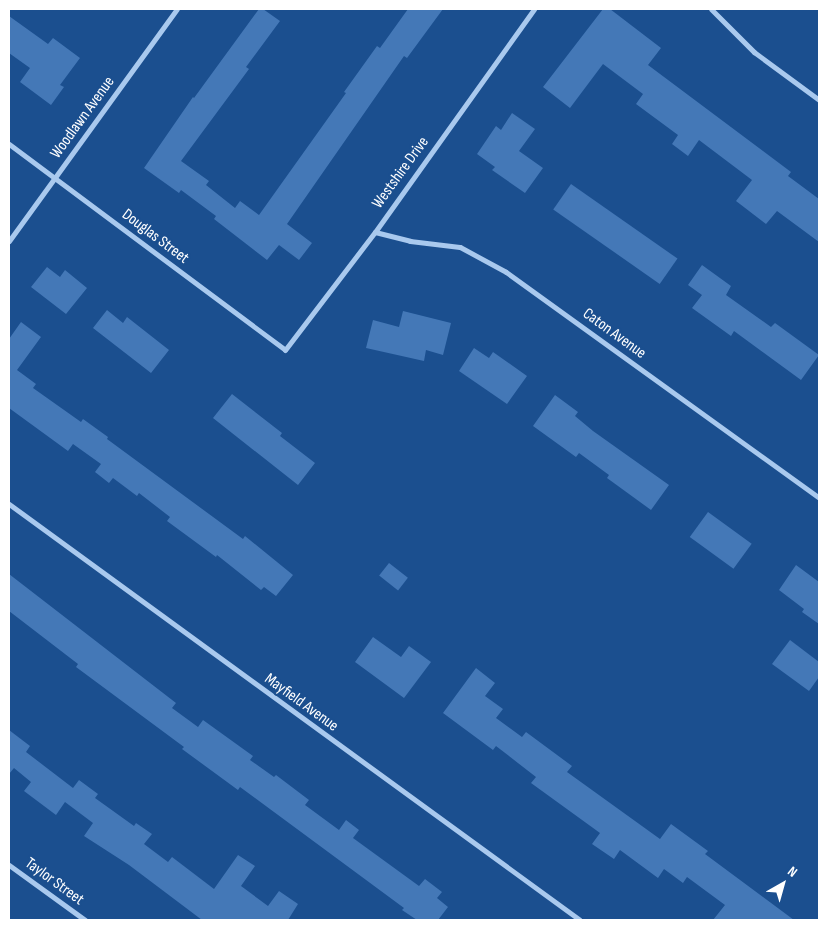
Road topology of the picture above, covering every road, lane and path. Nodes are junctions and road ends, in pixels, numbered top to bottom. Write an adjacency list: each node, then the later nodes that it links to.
1 (178, 9): 6 (street, Woodlawn Avenue)
2 (534, 9): 7 (street, Westshire Drive)
3 (711, 9): 4 (street)
4 (819, 100)
5 (9, 144): 6 (street, Douglas Street)
6 (55, 178): 8 (street, Woodlawn Avenue); 9 (street, Douglas Street)
7 (375, 232): 9 (street, Westshire Drive); 10 (street, Caton Avenue)
8 (9, 240)
9 (285, 350)
10 (819, 498)
11 (9, 504): 14 (street, Mayfield Avenue)
12 (9, 865): 13 (street, Taylor Street)
13 (85, 920)
14 (580, 920)

